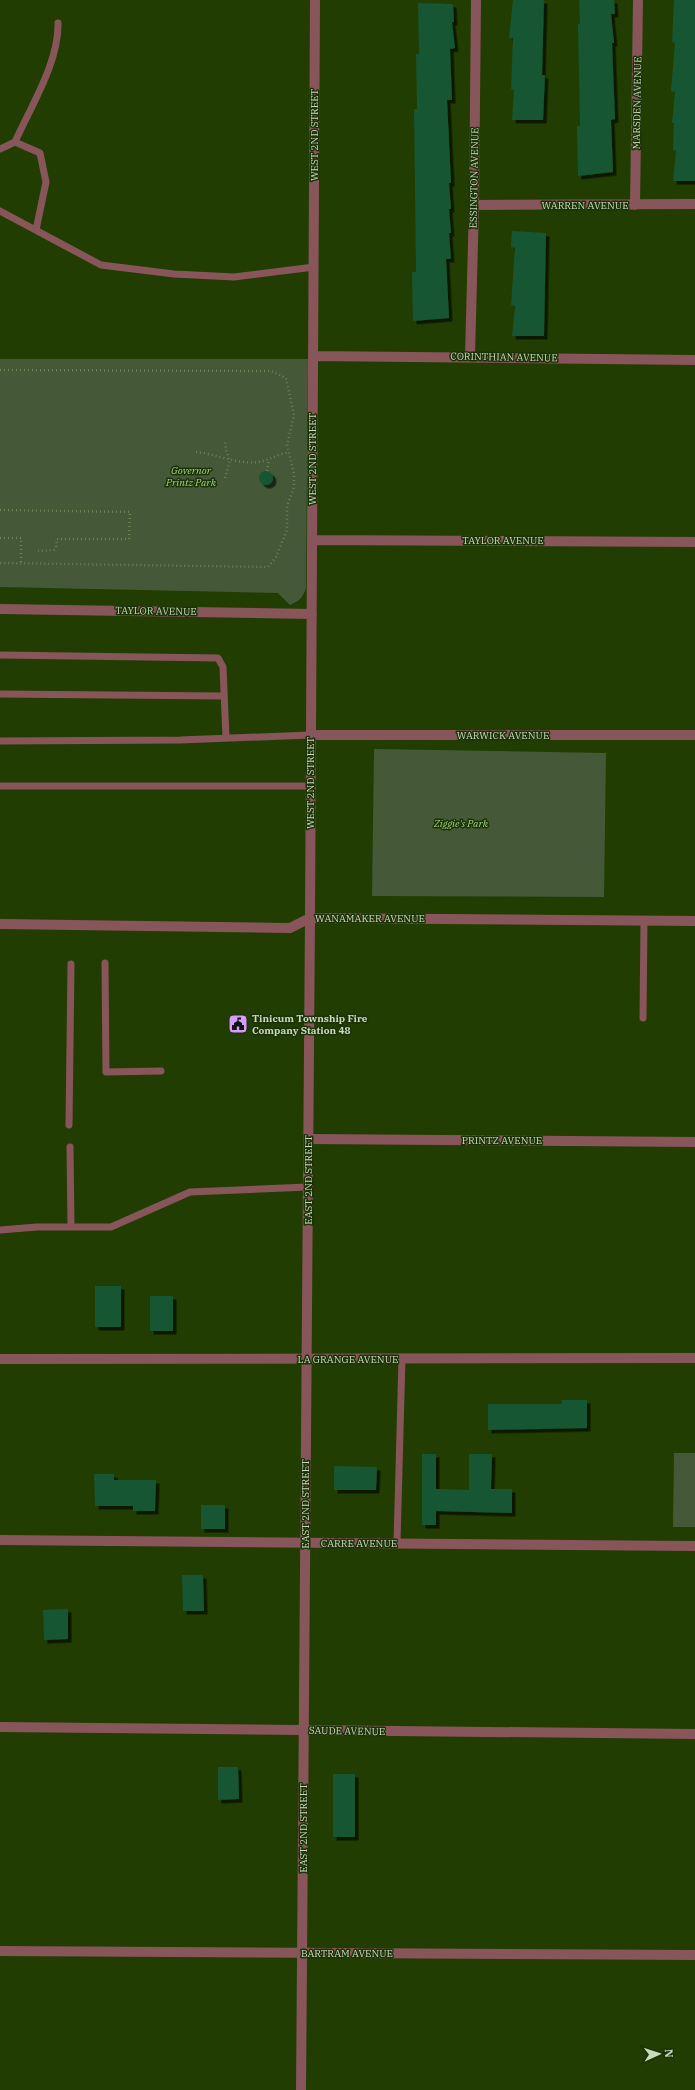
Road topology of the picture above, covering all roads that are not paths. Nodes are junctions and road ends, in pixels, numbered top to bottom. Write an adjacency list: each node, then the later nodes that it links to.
1 (315, 0): 12 (street, WEST 2ND STREET)
2 (476, 0): 8 (street, ESSINGTON AVENUE)
3 (638, 0): 9 (street, MARSDEN AVENUE)
4 (58, 23): 5 (lane)
5 (15, 142): 6 (lane); 11 (lane)
6 (0, 149)
7 (695, 204): 9 (street, WARREN AVENUE)
8 (474, 205): 9 (street, WARREN AVENUE); 14 (street, ESSINGTON AVENUE)
9 (635, 205)
10 (0, 211): 11 (lane)
11 (36, 230): 12 (lane)
12 (314, 266): 13 (street, WEST 2ND STREET)
13 (313, 356): 14 (street, CORINTHIAN AVENUE); 16 (street, WEST 2ND STREET)
14 (470, 356): 15 (street, CORINTHIAN AVENUE)
15 (695, 360)
16 (312, 540): 17 (street, TAYLOR AVENUE); 19 (street, WEST 2ND STREET)
17 (695, 542)
18 (0, 609): 19 (street, TAYLOR AVENUE)
19 (312, 614): 23 (street, WEST 2ND STREET)
20 (0, 655): 22 (lane)
21 (0, 694): 22 (lane)
22 (224, 696): 25 (lane)
23 (311, 735): 24 (street, WARWICK AVENUE); 25 (lane); 28 (street, WEST 2ND STREET)
24 (695, 735)
25 (226, 738): 26 (lane)
26 (0, 742)
27 (0, 786): 28 (lane)
28 (310, 786): 29 (street, WEST 2ND STREET)
29 (310, 918): 30 (street, WANAMAKER AVENUE); 32 (street, WANAMAKER AVENUE); 38 (street, EAST 2ND STREET)
30 (644, 920): 31 (street, WANAMAKER AVENUE); 35 (lane)
31 (695, 921)
32 (0, 924)
33 (105, 963): 36 (lane)
34 (71, 964): 37 (lane)
35 (643, 1018)
36 (161, 1071)
37 (69, 1125)
38 (308, 1139): 39 (street, PRINTZ AVENUE); 41 (street, EAST 2ND STREET)
39 (695, 1142)
40 (70, 1147): 42 (lane)
41 (308, 1187): 42 (lane); 47 (street, EAST 2ND STREET)
42 (71, 1227): 43 (lane)
43 (0, 1230)
44 (402, 1358): 45 (street, LA GRANGE AVENUE); 47 (street, LA GRANGE AVENUE); 50 (lane)
45 (695, 1358)
46 (0, 1359): 47 (street, LA GRANGE AVENUE)
47 (306, 1359): 49 (street, EAST 2ND STREET)
48 (0, 1540): 49 (street, CARRE AVENUE)
49 (305, 1543): 50 (street, CARRE AVENUE); 53 (street, EAST 2ND STREET)
50 (397, 1543): 51 (street, CARRE AVENUE)
51 (695, 1546)
52 (0, 1727): 53 (street, SAUDE AVENUE)
53 (304, 1730): 54 (street, SAUDE AVENUE); 56 (street, EAST 2ND STREET)
54 (695, 1734)
55 (0, 1951): 56 (street, BARTRAM AVENUE)
56 (302, 1952): 57 (street, BARTRAM AVENUE); 58 (street, EAST 2ND STREET)
57 (695, 1955)
58 (301, 2090)

